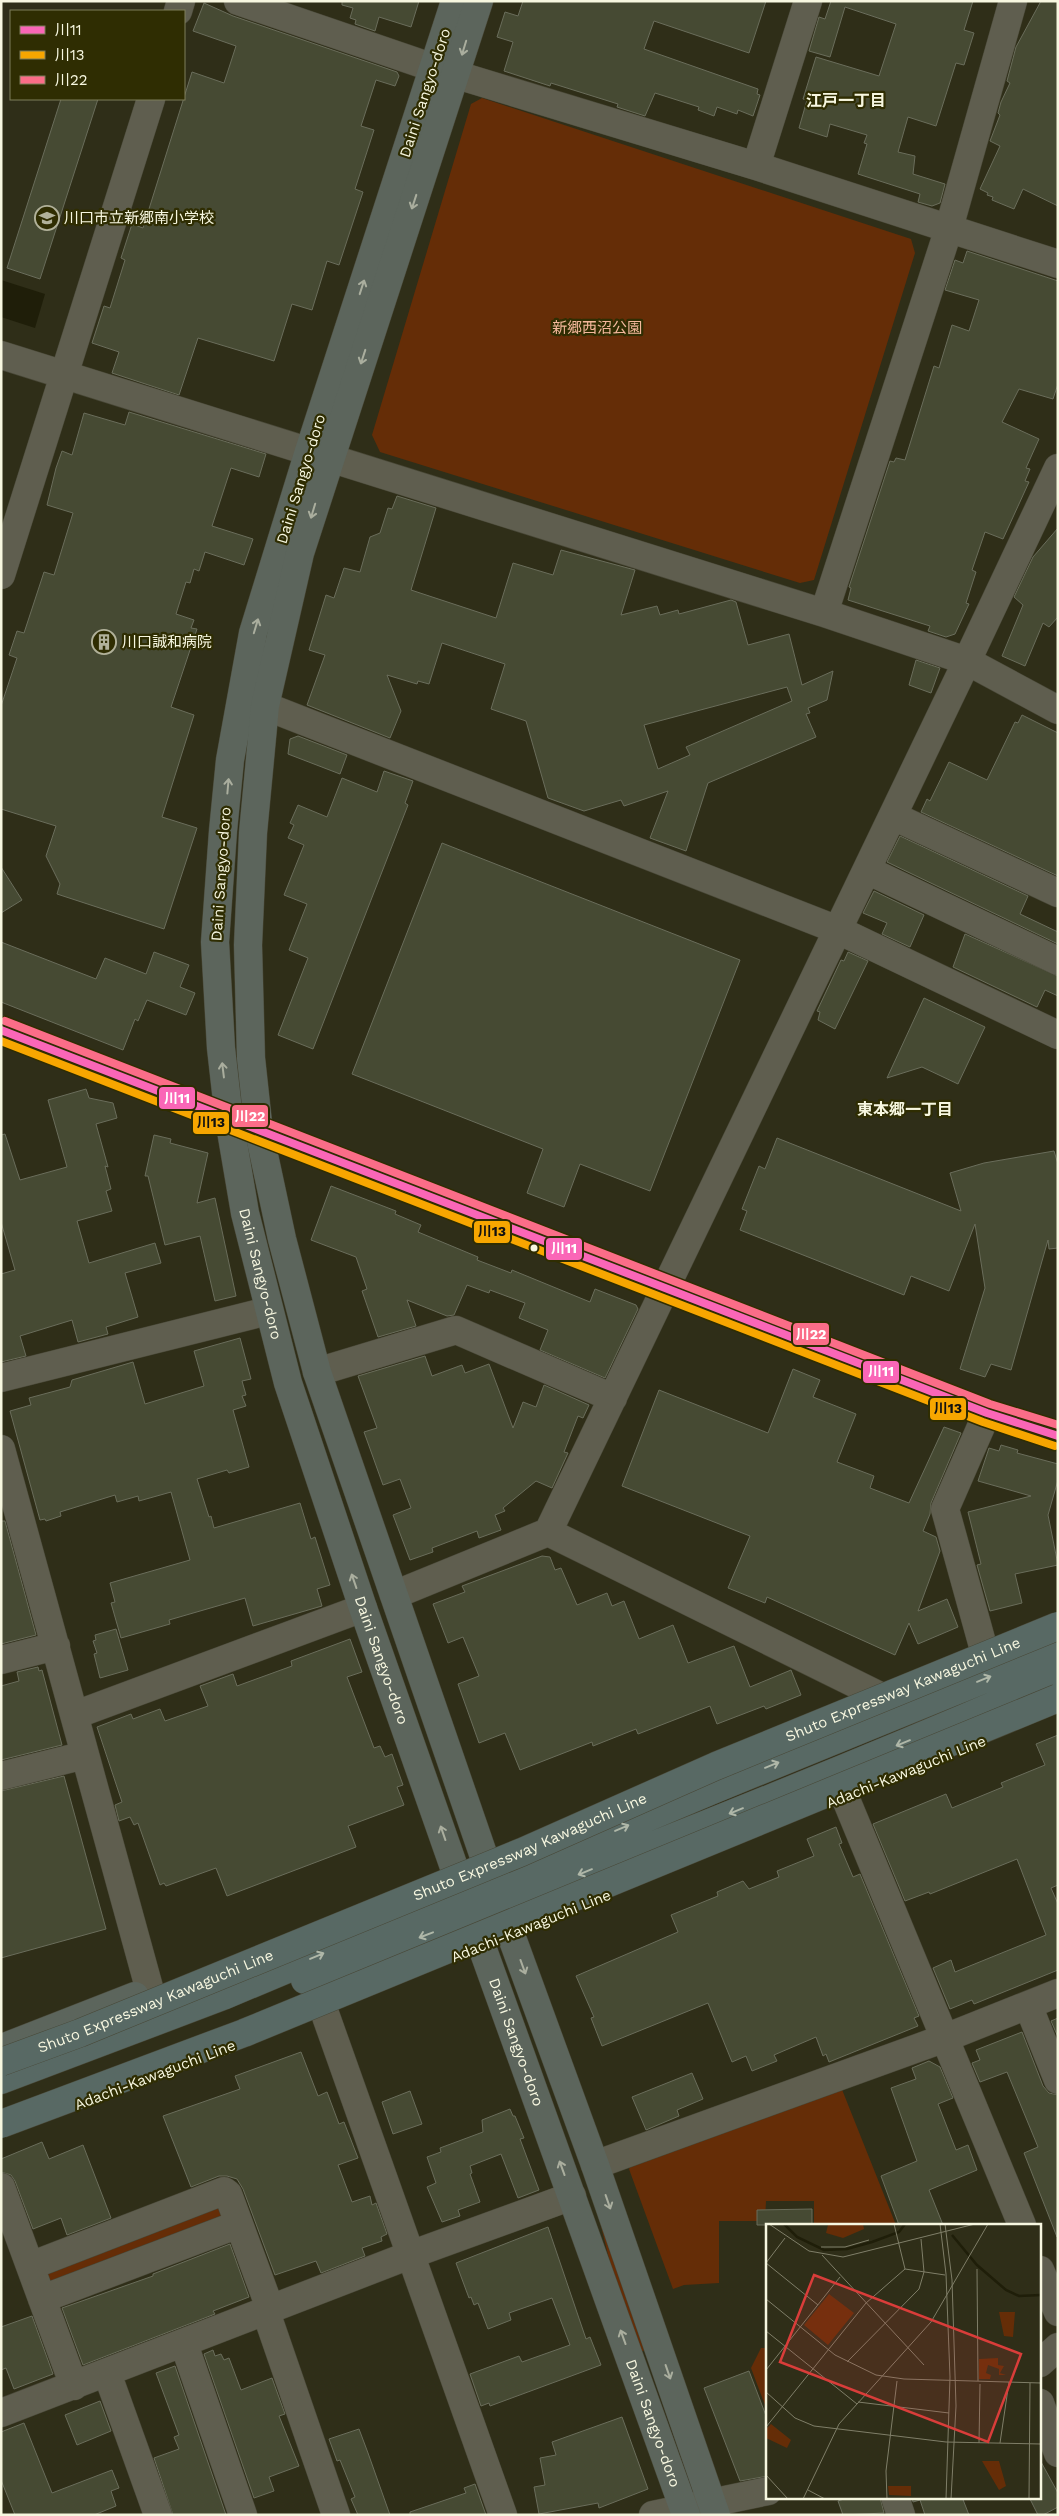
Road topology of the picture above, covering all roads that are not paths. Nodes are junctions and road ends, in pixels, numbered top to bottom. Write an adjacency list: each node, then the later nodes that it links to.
1 (238, 1): 6 (street)
2 (455, 1): 6 (main road, Daini Sangyo-doro)
3 (479, 1): 6 (main road, Daini Sangyo-doro, one-way to 6)
4 (808, 1): 8 (street)
5 (1014, 1): 9 (street)
6 (445, 71): 8 (street); 13 (main road, Daini Sangyo-doro)
7 (150, 100): 12 (street)
8 (756, 166): 9 (street)
9 (949, 228): 10 (street); 16 (street)
10 (1058, 264)
11 (1, 355): 12 (street)
12 (64, 375): 13 (street); 15 (street)
13 (320, 453): 16 (street); 18 (main road, Daini Sangyo-doro, one-way to 18); 27 (main road, Daini Sangyo-doro, one-way to 13)
14 (1058, 468): 17 (street)
15 (1, 575)
16 (824, 613): 17 (street)
17 (967, 662): 19 (street); 20 (street)
18 (265, 706): 23 (street); 28 (main road, Daini Sangyo-doro)
19 (1058, 710)
20 (893, 816): 21 (street); 22 (street)
21 (868, 870): 23 (street); 24 (street)
22 (1058, 893)
23 (838, 930): 26 (street); 29 (street)
24 (1058, 961)
25 (1, 1030): 27 (street)
26 (1058, 1035)
27 (229, 1119): 28 (street); 30 (main road, Daini Sangyo-doro)
28 (259, 1132): 29 (street); 31 (main road, Daini Sangyo-doro)
29 (665, 1289): 33 (street); 34 (street)
30 (268, 1310): 32 (street); 39 (main road, Daini Sangyo-doro, one-way to 30)
31 (317, 1372): 33 (street); 38 (main road, Daini Sangyo-doro)
32 (1, 1378)
33 (613, 1398): 37 (street)
34 (987, 1413): 35 (street); 44 (street)
35 (1058, 1436)
36 (1, 1450): 42 (street)
37 (548, 1532): 38 (street); 47 (street)
38 (394, 1594): 54 (main road, Daini Sangyo-doro)
39 (363, 1608): 50 (street); 55 (main road, Daini Sangyo-doro, one-way to 39)
40 (1058, 1619): 44 (main road)
41 (1058, 1626): 67 (highway, Shuto Expressway Kawaguchi Line, bridge)
42 (56, 1646): 45 (street); 50 (street)
43 (1058, 1649): 56 (highway, one-way to 43)
44 (984, 1650): 47 (main road)
45 (1, 1660)
46 (1058, 1678): 56 (highway, one-way to 56)
47 (878, 1695): 54 (main road)
48 (1058, 1698): 71 (highway, bridge)
49 (1058, 1710): 53 (main road, Adachi-Kawaguchi Line)
50 (75, 1715): 51 (street)
51 (85, 1755): 52 (street); 60 (street)
52 (1, 1776)
53 (845, 1797): 58 (main road, Adachi-Kawaguchi Line); 65 (street)
54 (484, 1855): 55 (main road); 56 (main road, Daini Sangyo-doro)
55 (454, 1867): 57 (main road, Daini Sangyo-doro); 60 (main road)
56 (497, 1894): 57 (highway); 58 (main road, Daini Sangyo-doro)
57 (468, 1906): 59 (main road, Daini Sangyo-doro); 62 (highway)
58 (511, 1935): 59 (main road, Adachi-Kawaguchi Line); 73 (main road, Daini Sangyo-doro, one-way to 73)
59 (482, 1947): 64 (main road, Adachi-Kawaguchi Line); 75 (main road, Daini Sangyo-doro, one-way to 59)
60 (150, 1990): 66 (main road)
61 (1058, 1993): 63 (street)
62 (226, 2002): 68 (highway); 70 (highway)
63 (1028, 2005): 65 (street); 69 (street)
64 (323, 2008): 72 (main road, Adachi-Kawaguchi Line); 78 (street)
65 (945, 2038): 73 (street); 77 (street)
66 (1, 2048)
67 (1, 2062)
68 (1, 2080)
69 (1058, 2080)
70 (1, 2098)
71 (1, 2124)
72 (1, 2133)
73 (595, 2165): 94 (main road, Daini Sangyo-doro, one-way to 94)
74 (1, 2187): 79 (street)
75 (572, 2196): 78 (street); 95 (main road, Daini Sangyo-doro, one-way to 75)
76 (239, 2224): 79 (street); 81 (street); 82 (street)
77 (1022, 2224)
78 (410, 2256): 82 (street); 99 (street)
79 (30, 2266): 81 (street)
80 (1042, 2275): 83 (street)
81 (42, 2299): 88 (street)
82 (268, 2312): 84 (street); 98 (street)
83 (1058, 2312)
84 (184, 2344): 87 (street); 97 (street)
85 (1058, 2347): 86 (street)
86 (1042, 2361)
87 (107, 2373): 88 (street); 96 (street)
88 (74, 2386): 90 (street)
89 (1042, 2409): 91 (street)
90 (1, 2413)
91 (1058, 2453)
92 (766, 2492): 94 (street)
93 (895, 2498): 101 (street)
94 (714, 2509): 95 (street)
95 (685, 2512): 100 (street)
96 (158, 2515)
97 (243, 2515)
98 (336, 2515)
99 (503, 2515)
100 (653, 2515)
101 (901, 2515)

